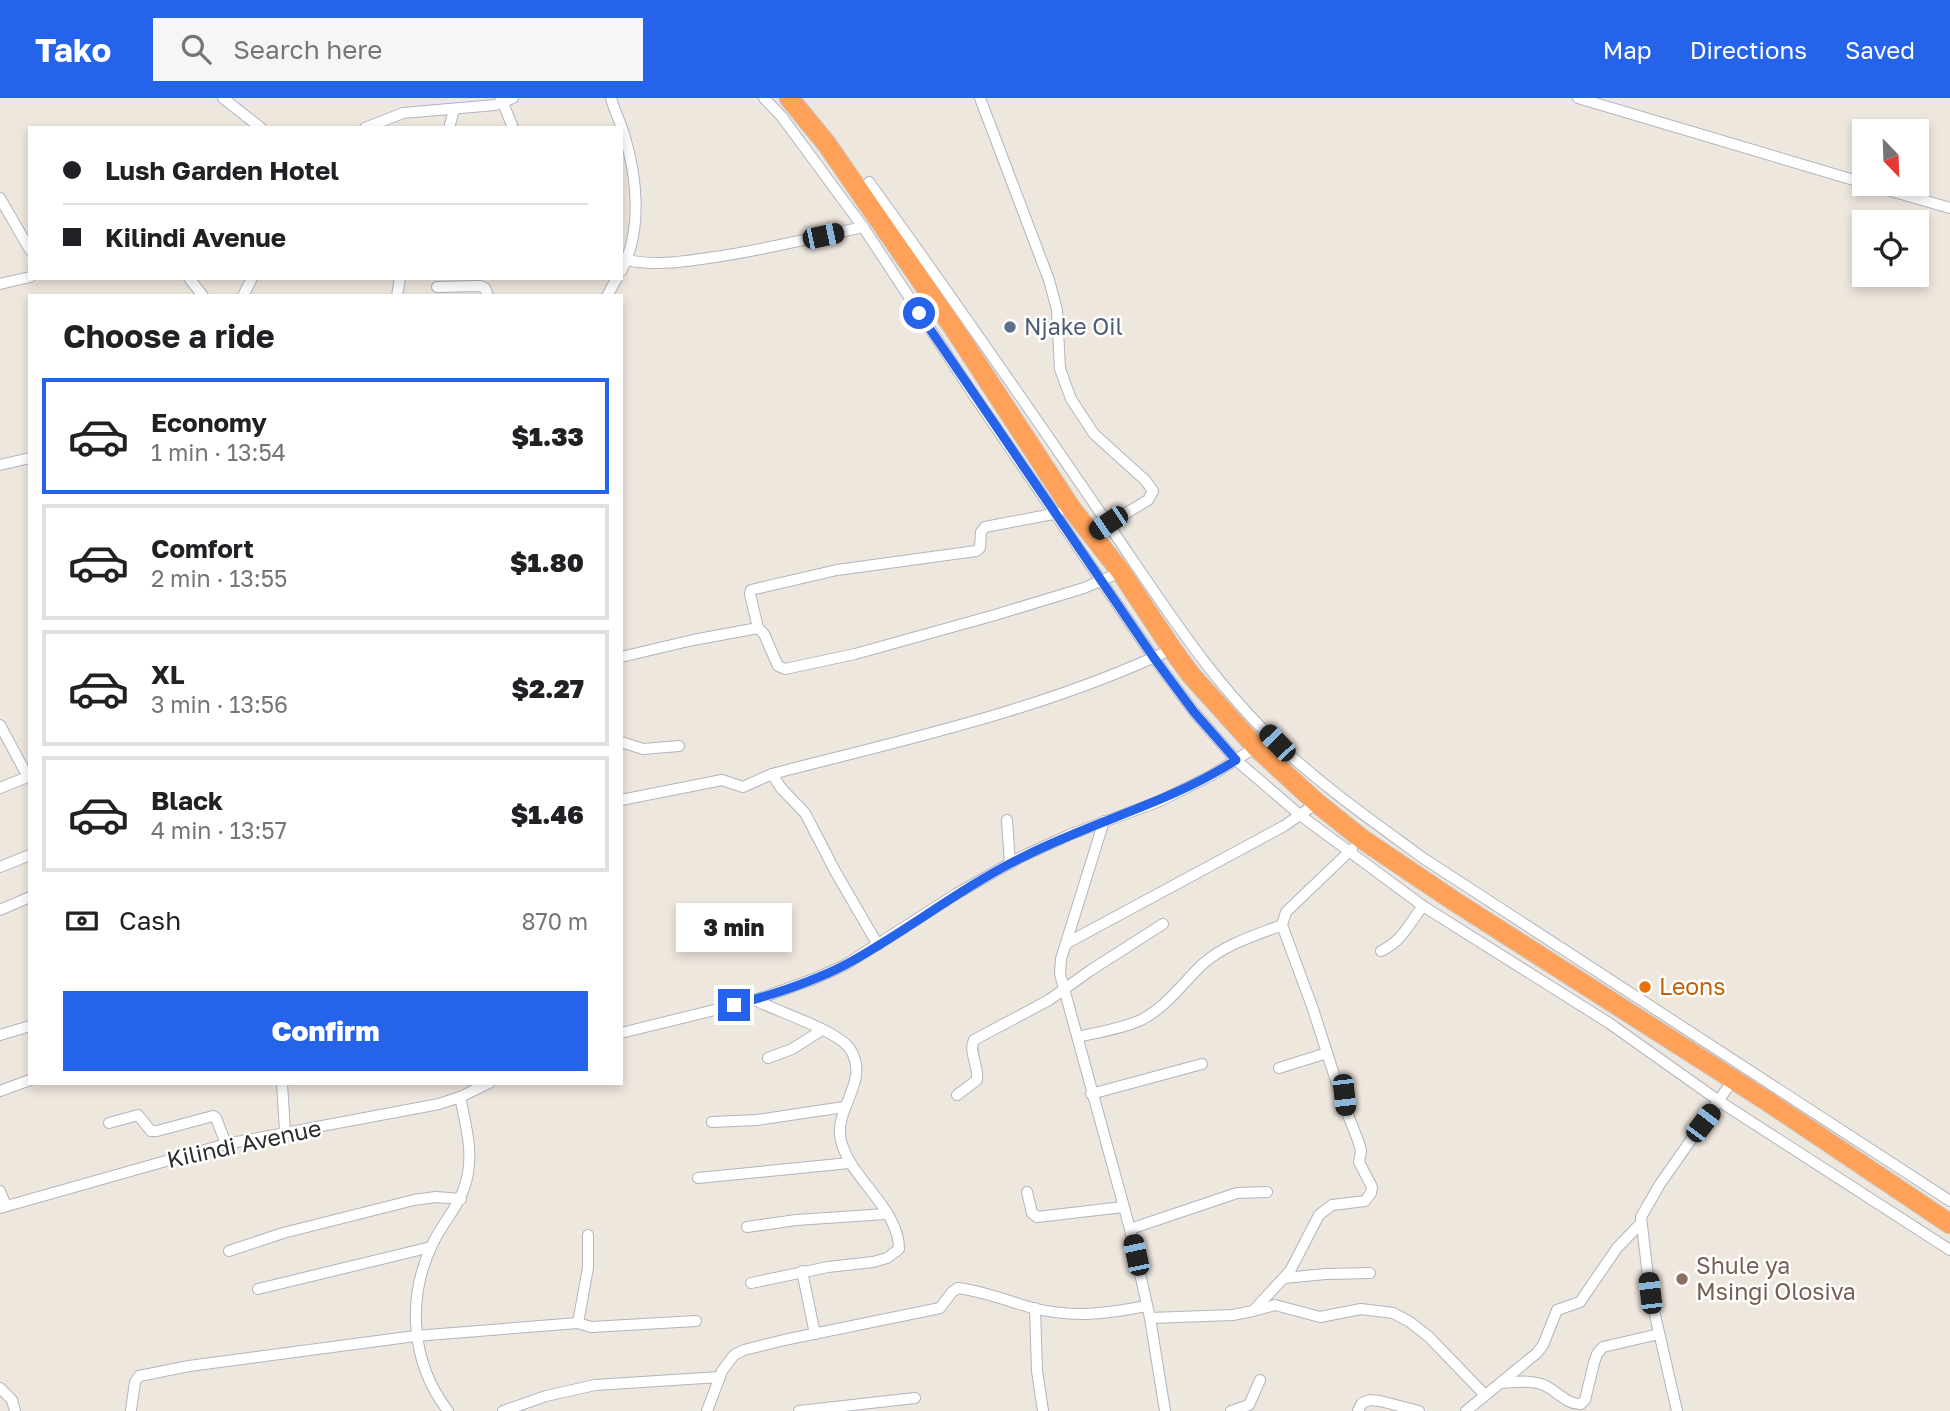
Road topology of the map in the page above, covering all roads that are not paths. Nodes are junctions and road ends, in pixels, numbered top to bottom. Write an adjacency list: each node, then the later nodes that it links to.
1 (223, 98): 9 (street)
2 (611, 98): 13 (street)
3 (764, 98): 22 (street)
4 (789, 98): 36 (highway)
5 (980, 98): 37 (street)
6 (1578, 98): 15 (street)
7 (506, 100): 8 (street); 12 (street)
8 (454, 110): 10 (street); 11 (street)
9 (258, 126)
10 (370, 126)
11 (450, 126)
12 (512, 126)
13 (621, 126)
14 (623, 131): 17 (street)
15 (1852, 179)
16 (623, 181): 17 (street)
17 (633, 181): 24 (street)
18 (869, 182): 37 (street)
19 (1909, 196): 21 (street)
20 (0, 198): 25 (street)
21 (1950, 208)
22 (863, 227): 26 (street); 36 (street)
23 (623, 230): 24 (street)
24 (635, 230): 26 (street)
25 (28, 247)
26 (627, 260): 27 (street)
27 (623, 267)
28 (28, 277): 30 (street)
29 (191, 280): 32 (street)
30 (0, 284)
31 (437, 287): 33 (street)
32 (201, 294)
33 (487, 294)
34 (28, 458): 35 (street)
35 (0, 465)
36 (1063, 511): 38 (highway); 40 (street); 41 (street)
37 (1108, 523): 38 (street); 101 (street)
38 (1090, 535): 39 (highway)
39 (1121, 572): 40 (street); 42 (highway)
40 (1102, 582): 41 (street); 42 (street)
41 (758, 628): 43 (street)
42 (1163, 653): 47 (highway); 48 (street); 49 (street)
43 (623, 657)
44 (0, 725): 50 (street)
45 (623, 742): 46 (street)
46 (679, 746)
47 (1255, 747): 48 (street); 54 (highway)
48 (1236, 760): 55 (street); 57 (street)
49 (772, 774): 53 (street); 68 (street)
50 (28, 775)
51 (28, 777): 52 (street)
52 (0, 788)
53 (623, 800)
54 (1317, 803): 55 (street); 58 (highway)
55 (1300, 815): 58 (street); 67 (street)
56 (1007, 820): 60 (street)
57 (1104, 821): 60 (street); 67 (street)
58 (1356, 846): 63 (street); 66 (street); 81 (highway)
59 (28, 856): 61 (street)
60 (1010, 863): 68 (street)
61 (0, 867)
62 (28, 898): 64 (street)
63 (1423, 906): 69 (street); 89 (street)
64 (0, 910)
65 (1163, 924): 70 (street)
66 (1282, 925): 76 (street); 77 (street)
67 (1067, 943): 70 (street)
68 (878, 945): 71 (street)
69 (1381, 951)
70 (1064, 988): 76 (street); 87 (street)
71 (755, 1000): 73 (street); 74 (street)
72 (28, 1027): 75 (street)
73 (822, 1030): 78 (street); 90 (street)
74 (623, 1033)
75 (0, 1035)
76 (1078, 1037): 86 (street)
77 (1327, 1053): 80 (street); 115 (street)
78 (768, 1058)
79 (1202, 1064): 86 (street)
80 (1279, 1068)
81 (1733, 1080): 89 (street); 106 (highway)
82 (28, 1081): 85 (street)
83 (282, 1085): 93 (street)
84 (471, 1087): 88 (street, Kilindi Avenue)
85 (0, 1091)
86 (1091, 1094): 103 (street)
87 (957, 1095)
88 (460, 1097): 93 (street, Kilindi Avenue); 100 (street)
89 (1719, 1101): 105 (street); 111 (street)
90 (844, 1107): 91 (street); 95 (street)
91 (712, 1122)
92 (108, 1123): 94 (street)
93 (285, 1132): 94 (street, Kilindi Avenue)
94 (226, 1144): 102 (street, Kilindi Avenue)
95 (849, 1163): 96 (street); 104 (street)
96 (698, 1178)
97 (0, 1191): 102 (street)
98 (1027, 1192): 103 (street)
99 (1268, 1192): 108 (street)
100 (461, 1199): 110 (street); 112 (street)
101 (1950, 1201)
102 (3, 1207)
103 (1123, 1207): 108 (street)
104 (886, 1214): 107 (street); 113 (street)
105 (1641, 1223): 125 (street); 129 (street)
106 (1950, 1224)
107 (747, 1227)
108 (1130, 1229): 118 (street)
109 (588, 1235): 123 (street)
110 (431, 1247): 117 (street); 126 (street)
111 (1950, 1250)
112 (229, 1251)
113 (802, 1271): 116 (street); 124 (street)
114 (1370, 1273): 115 (street)
115 (1284, 1278): 120 (street)
116 (751, 1283)
117 (258, 1289)
118 (1146, 1306): 119 (street); 121 (street)
119 (1035, 1308): 124 (street); 139 (street)
120 (1252, 1311): 121 (street); 131 (street)
121 (1150, 1318): 140 (street)
122 (696, 1321): 123 (street)
123 (578, 1323): 126 (street)
124 (815, 1334): 127 (street)
125 (1659, 1334): 129 (street); 145 (street)
126 (415, 1336): 133 (street); 135 (street)
127 (720, 1377): 136 (street); 137 (street)
128 (1260, 1380): 141 (street)
129 (1501, 1383): 131 (street)
130 (0, 1388): 134 (street)
131 (1484, 1394): 144 (street)
132 (915, 1398): 138 (street)
133 (131, 1410)
134 (15, 1411)
135 (448, 1411)
136 (502, 1411)
137 (707, 1411)
138 (799, 1411)
139 (1043, 1411)
140 (1165, 1411)
141 (1231, 1411)
142 (1358, 1411): 143 (street)
143 (1419, 1411)
144 (1466, 1411)
145 (1677, 1411)

